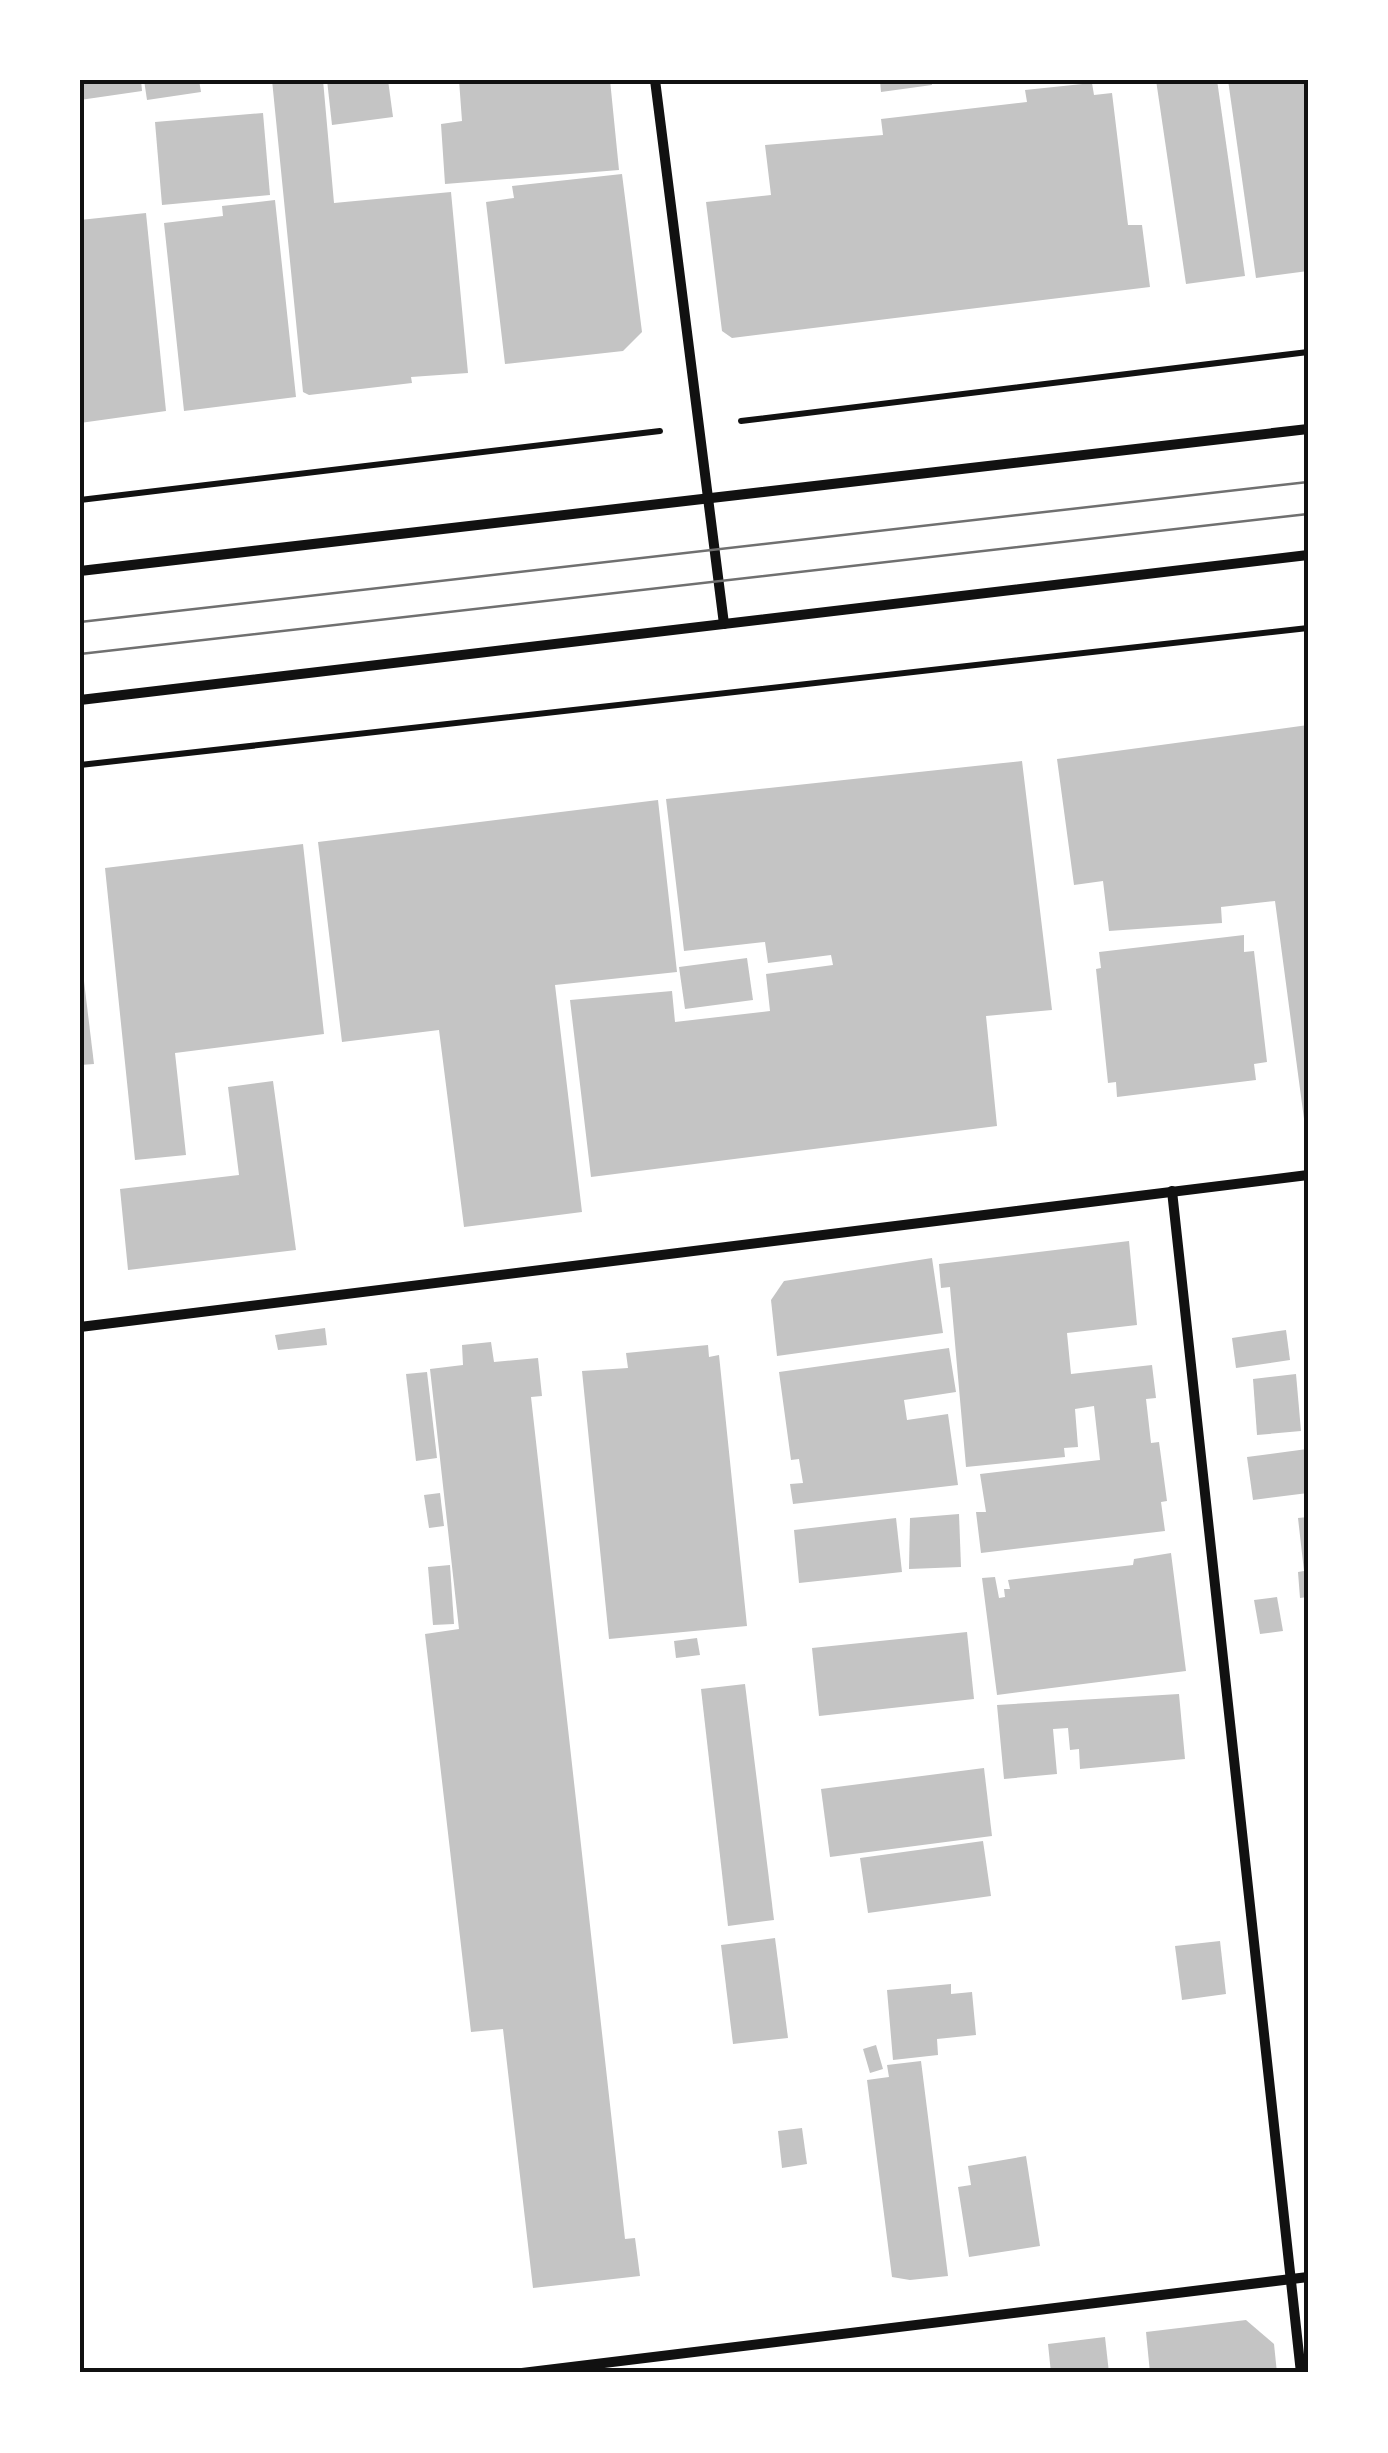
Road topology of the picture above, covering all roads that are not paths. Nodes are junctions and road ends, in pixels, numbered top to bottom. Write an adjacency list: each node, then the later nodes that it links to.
1 (655, 80): 3 (street)
2 (1308, 428): 3 (street)
3 (707, 498): 5 (street); 6 (street)
4 (1308, 555): 6 (street)
5 (80, 571)
6 (724, 624): 7 (street)
7 (80, 700)
8 (1308, 1174): 9 (street)
9 (1172, 1191): 10 (street); 12 (street)
10 (80, 1327)
11 (1308, 2277): 12 (street)
12 (1289, 2280): 13 (street); 14 (street)
13 (522, 2373)
14 (1301, 2373)

